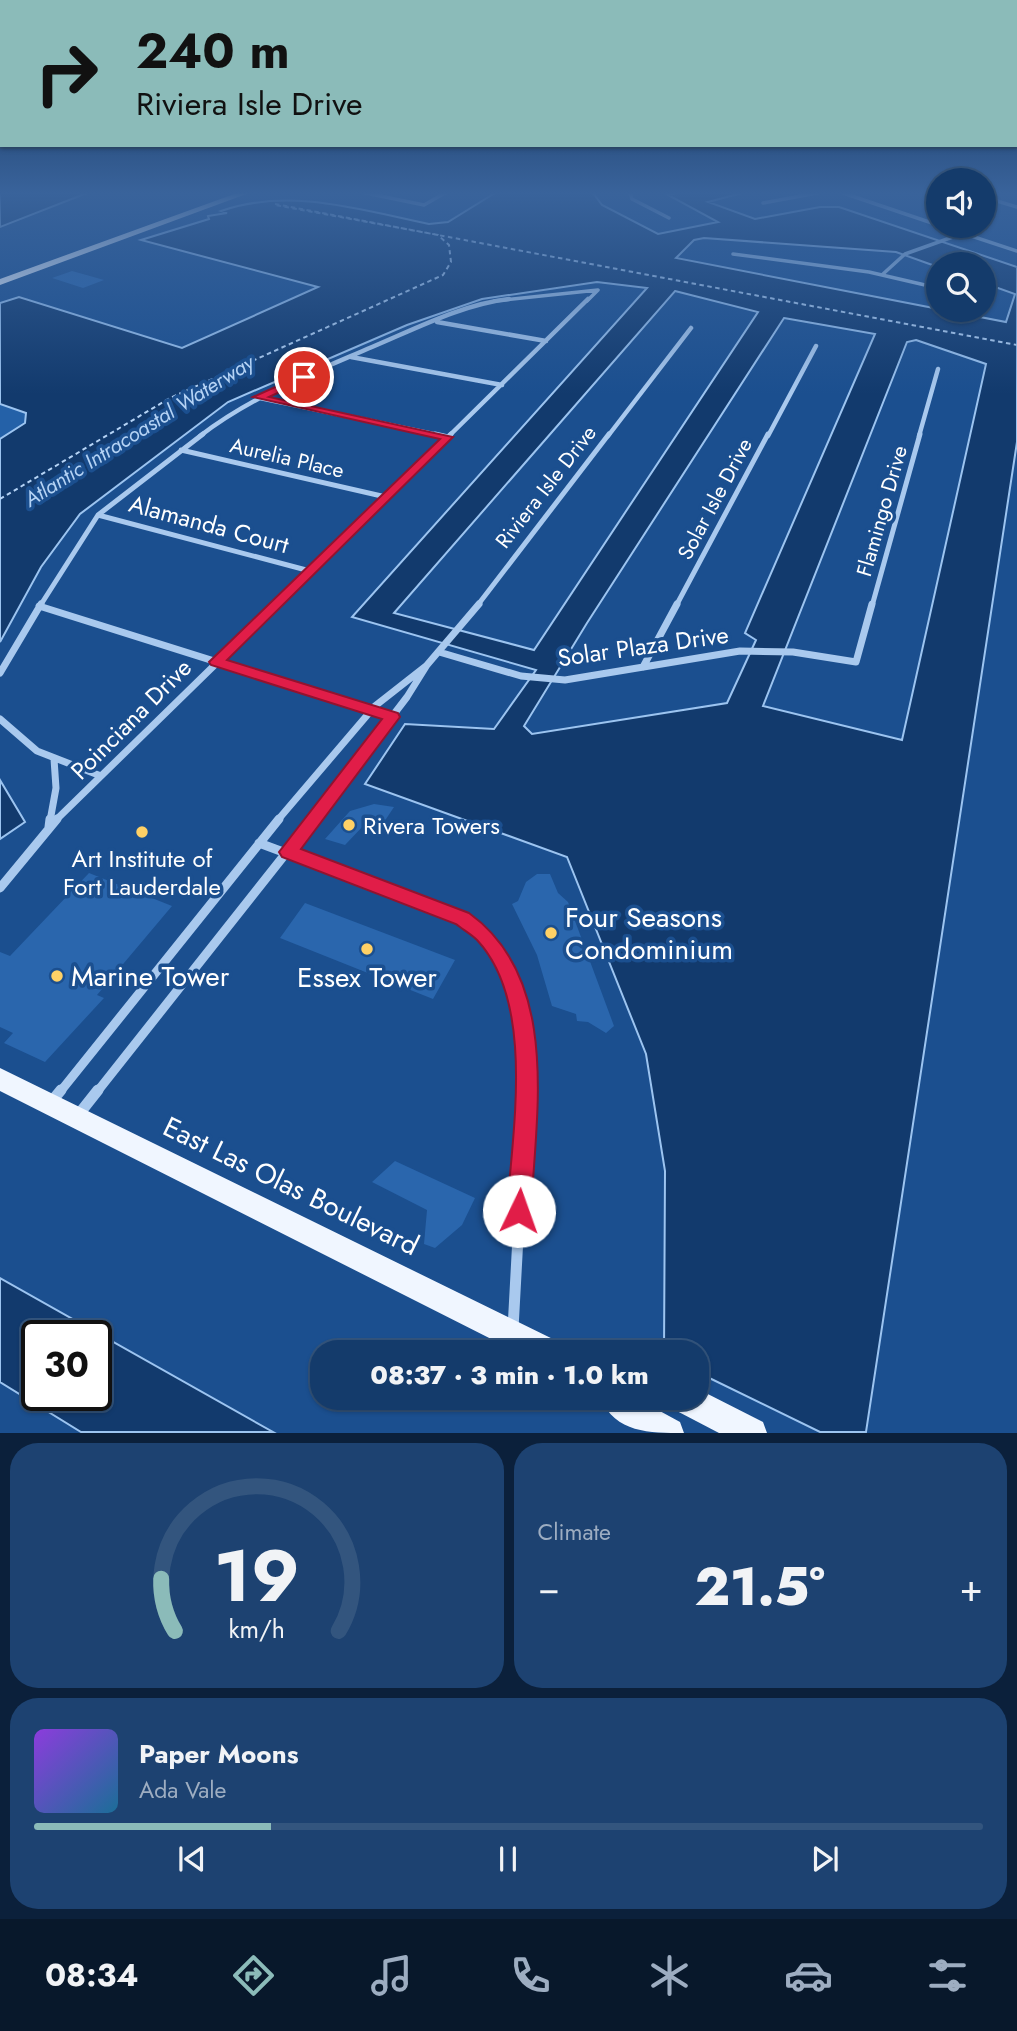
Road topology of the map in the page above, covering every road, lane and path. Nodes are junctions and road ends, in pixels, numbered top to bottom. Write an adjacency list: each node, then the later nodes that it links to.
1 (57, 260): 5 (main road)
2 (777, 260): 4 (street)
3 (897, 260): 4 (street)
4 (883, 274): 6 (street)
5 (0, 279)
6 (926, 285)
7 (434, 321): 9 (street); 9 (street, Poinciana Drive); 11 (street)
8 (691, 328): 21 (street, Riviera Isle Drive)
9 (546, 341): 13 (street, Poinciana Drive)
10 (816, 345): 25 (street, Solar Isle Drive)
11 (350, 357): 13 (street); 14 (street)
12 (939, 369): 23 (street, Flamingo Drive)
13 (502, 385): 15 (street, Poinciana Drive)
14 (258, 397): 15 (street); 16 (street)
15 (448, 437): 17 (street, Poinciana Drive)
16 (181, 450): 17 (street, Aurelia Place); 18 (street)
17 (386, 497): 19 (street, Poinciana Drive)
18 (98, 515): 19 (street, Alamanda Court); 20 (street)
19 (310, 571): 22 (street, Poinciana Drive)
20 (39, 606): 22 (street); 26 (street)
21 (442, 650): 24 (street, Riviera Isle Drive); 25 (street, Solar Plaza Drive)
22 (216, 662): 27 (street); 31 (street, Poinciana Drive)
23 (856, 662): 25 (street, Solar Plaza Drive)
24 (427, 666): 27 (street, Riviera Isle Drive); 28 (street, Riviera Isle Drive)
25 (643, 667)
26 (0, 673)
27 (371, 710): 28 (street); 33 (street, Riviera Isle Drive)
28 (392, 717): 34 (street, Riviera Isle Drive)
29 (0, 719): 30 (street)
30 (54, 759): 31 (street); 32 (street)
31 (101, 776): 32 (street, Poinciana Drive)
32 (48, 827): 35 (street, Poinciana Drive)
33 (259, 842): 34 (street); 37 (street, Riviera Isle Drive)
34 (288, 852): 38 (street, Riviera Isle Drive); 39 (street)
35 (0, 888)
36 (0, 1079): 37 (main road, East Las Olas Boulevard)
37 (50, 1104): 38 (main road, East Las Olas Boulevard)
38 (77, 1117): 39 (main road, East Las Olas Boulevard)
39 (512, 1333): 40 (main road, East Las Olas Boulevard)
40 (526, 1340)
41 (627, 1410): 43 (main road)
42 (707, 1410): 44 (main road)
43 (669, 1433)
44 (752, 1433)

